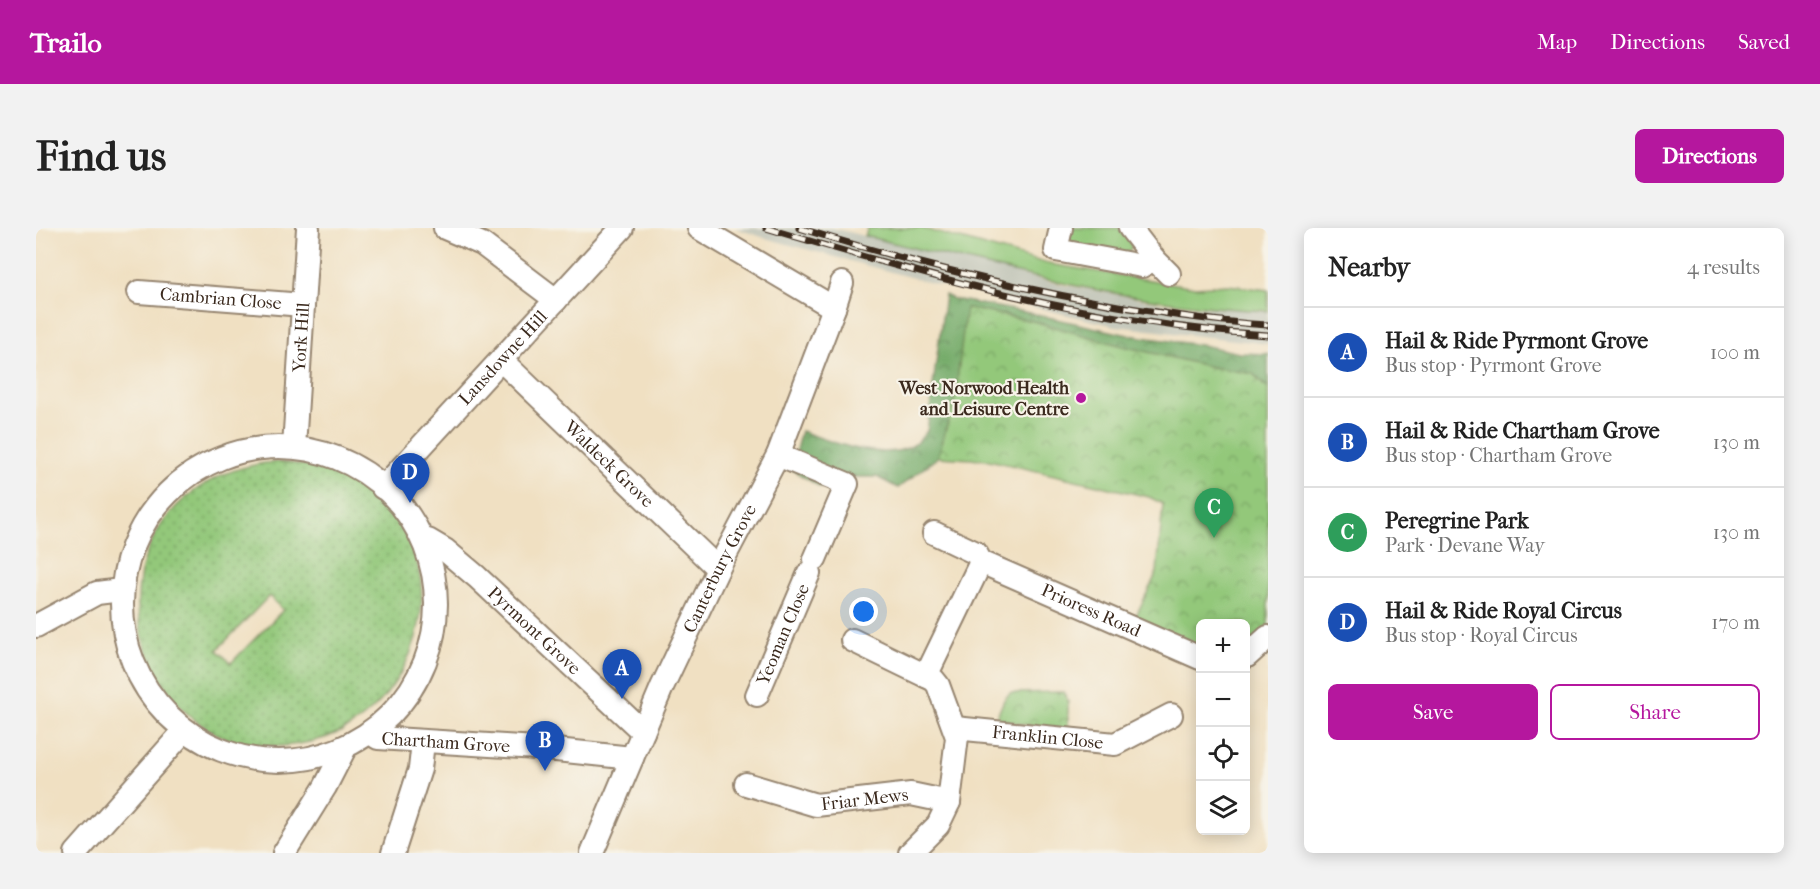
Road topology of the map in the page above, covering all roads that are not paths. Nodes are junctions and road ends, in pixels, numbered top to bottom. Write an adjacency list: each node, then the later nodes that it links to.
1 (309, 228): 10 (street, York Hill)
2 (445, 228): 9 (street)
3 (622, 228): 9 (street, Lansdowne Hill)
4 (699, 228): 11 (street)
5 (1061, 228): 6 (street)
6 (1130, 228)
7 (842, 283): 11 (street, Canterbury Grove)
8 (139, 292): 10 (street, Cambrian Close)
9 (556, 300): 12 (street, Lansdowne Hill)
10 (303, 305): 13 (street, York Hill)
11 (834, 308): 14 (street, Canterbury Grove)
12 (501, 360): 15 (street, Lansdowne Hill); 19 (street, Waldeck Grove)
13 (294, 447): 15 (street); 22 (street)
14 (778, 455): 19 (street, Canterbury Grove); 29 (street, Yeoman Close)
15 (383, 488): 17 (street)
16 (934, 533): 18 (street, Prioress Road)
17 (428, 540): 20 (street, Pyrmont Grove); 21 (street)
18 (981, 562): 27 (street, Prioress Road); 28 (street)
19 (719, 567): 34 (street, Canterbury Grove)
20 (477, 577): 21 (street, Pyrmont Grove); 34 (street, Pyrmont Grove)
21 (437, 578): 33 (street)
22 (122, 590): 23 (street); 32 (street)
23 (36, 626)
24 (1268, 637): 26 (street)
25 (852, 640): 28 (street)
26 (1250, 653)
27 (1196, 655)
28 (926, 676): 31 (street)
29 (757, 695)
30 (1171, 715): 31 (street, Franklin Close)
31 (955, 728): 40 (street)
32 (184, 731): 38 (street); 42 (street)
33 (370, 732): 35 (street, Chartham Grove); 36 (street)
34 (643, 732): 37 (street, Canterbury Grove)
35 (423, 742): 37 (street, Chartham Grove); 44 (street)
36 (345, 748): 38 (street); 41 (street)
37 (632, 758): 45 (street, Canterbury Grove)
38 (309, 760): 41 (street)
39 (746, 784): 40 (street, Friar Mews)
40 (949, 802): 46 (street)
41 (314, 803): 43 (street)
42 (76, 853)
43 (284, 853)
44 (393, 853)
45 (592, 853)
46 (910, 853)

